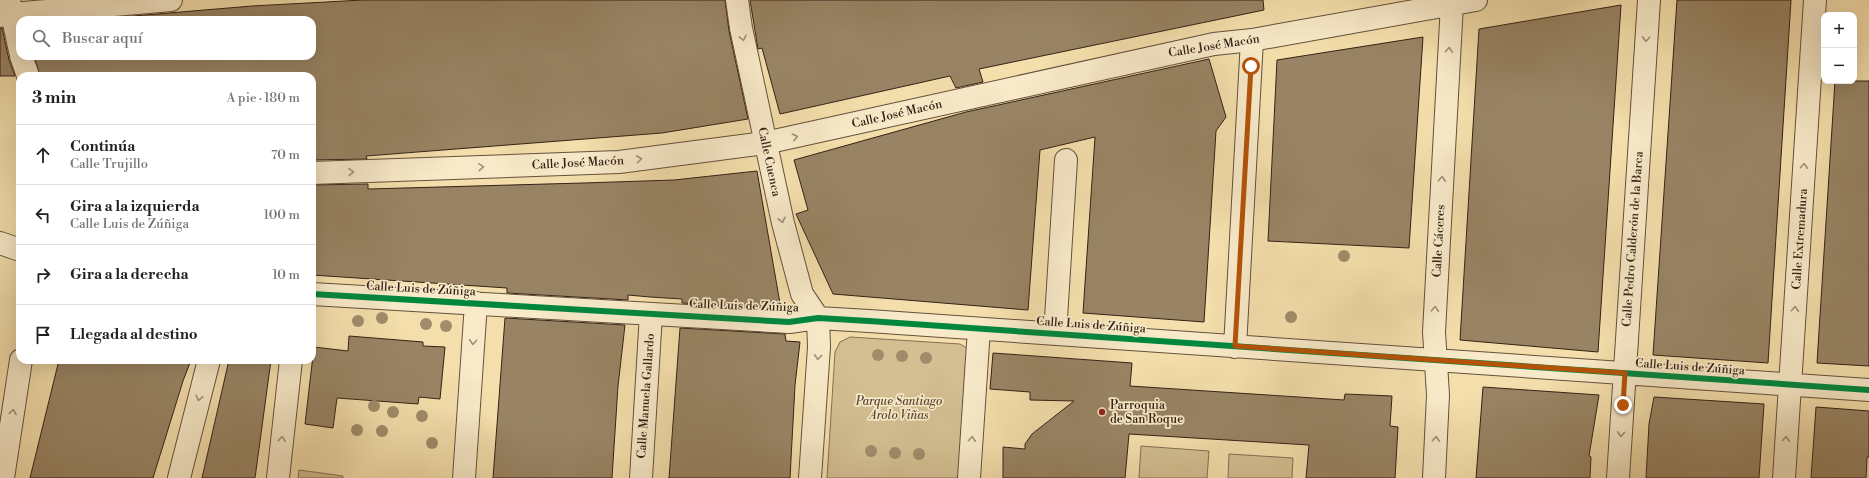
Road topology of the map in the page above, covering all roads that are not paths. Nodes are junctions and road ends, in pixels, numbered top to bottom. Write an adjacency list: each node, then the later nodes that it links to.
1 (171, 0): 7 (street)
2 (737, 0): 12 (street, Calle Cuenca, one-way to 12)
3 (1476, 0): 6 (street, Calle José Macón)
4 (1648, 0): 28 (street, Calle Pedro Calderón de la Barca, one-way to 28)
5 (1815, 0): 29 (street, Calle Extremadura, one-way to 5)
6 (1452, 4): 9 (street, Calle José Macón); 24 (street, Calle Cáceres, one-way to 6)
7 (7, 10): 8 (street)
8 (16, 38)
9 (1252, 40): 12 (street, Calle José Macón, one-way to 9); 23 (street)
10 (22, 60): 11 (street)
11 (27, 72)
12 (765, 143): 14 (street, Calle José Macón, one-way to 12); 20 (street, Calle Cuenca, one-way to 20)
13 (1066, 160): 22 (street, Calle Luis de Zúñiga)
14 (316, 173)
15 (0, 243): 16 (street)
16 (16, 249)
17 (316, 294): 18 (street, Calle Luis de Zúñiga)
18 (476, 303): 19 (street, Calle Luis de Zúñiga); 34 (street, one-way to 34)
19 (651, 314): 20 (street, Calle Luis de Zúñiga); 35 (street, Calle Manuela Gallardo)
20 (818, 318): 21 (street, Calle Luis de Zúñiga); 36 (street, one-way to 36)
21 (979, 329): 22 (street, Calle Luis de Zúñiga); 37 (street, one-way to 21)
22 (1054, 334): 23 (street, Calle Luis de Zúñiga)
23 (1235, 346): 24 (street, Calle Luis de Zúñiga)
24 (1436, 360): 28 (street, Calle Luis de Zúñiga); 38 (street, Calle Cáceres, one-way to 24)
25 (20, 364): 31 (street, one-way to 25)
26 (208, 364): 32 (street, one-way to 32)
27 (291, 364): 33 (street, one-way to 27)
28 (1625, 373): 29 (street, Calle Luis de Zúñiga); 39 (street, Calle Pedro Calderón de la Barca, one-way to 39)
29 (1790, 385): 30 (street, Calle Luis de Zúñiga); 40 (street, Calle Extremadura, one-way to 29)
30 (1869, 390)
31 (3, 478)
32 (179, 478)
33 (278, 478)
34 (464, 478)
35 (641, 478)
36 (810, 478)
37 (969, 478)
38 (1434, 478)
39 (1618, 478)
40 (1784, 478)

